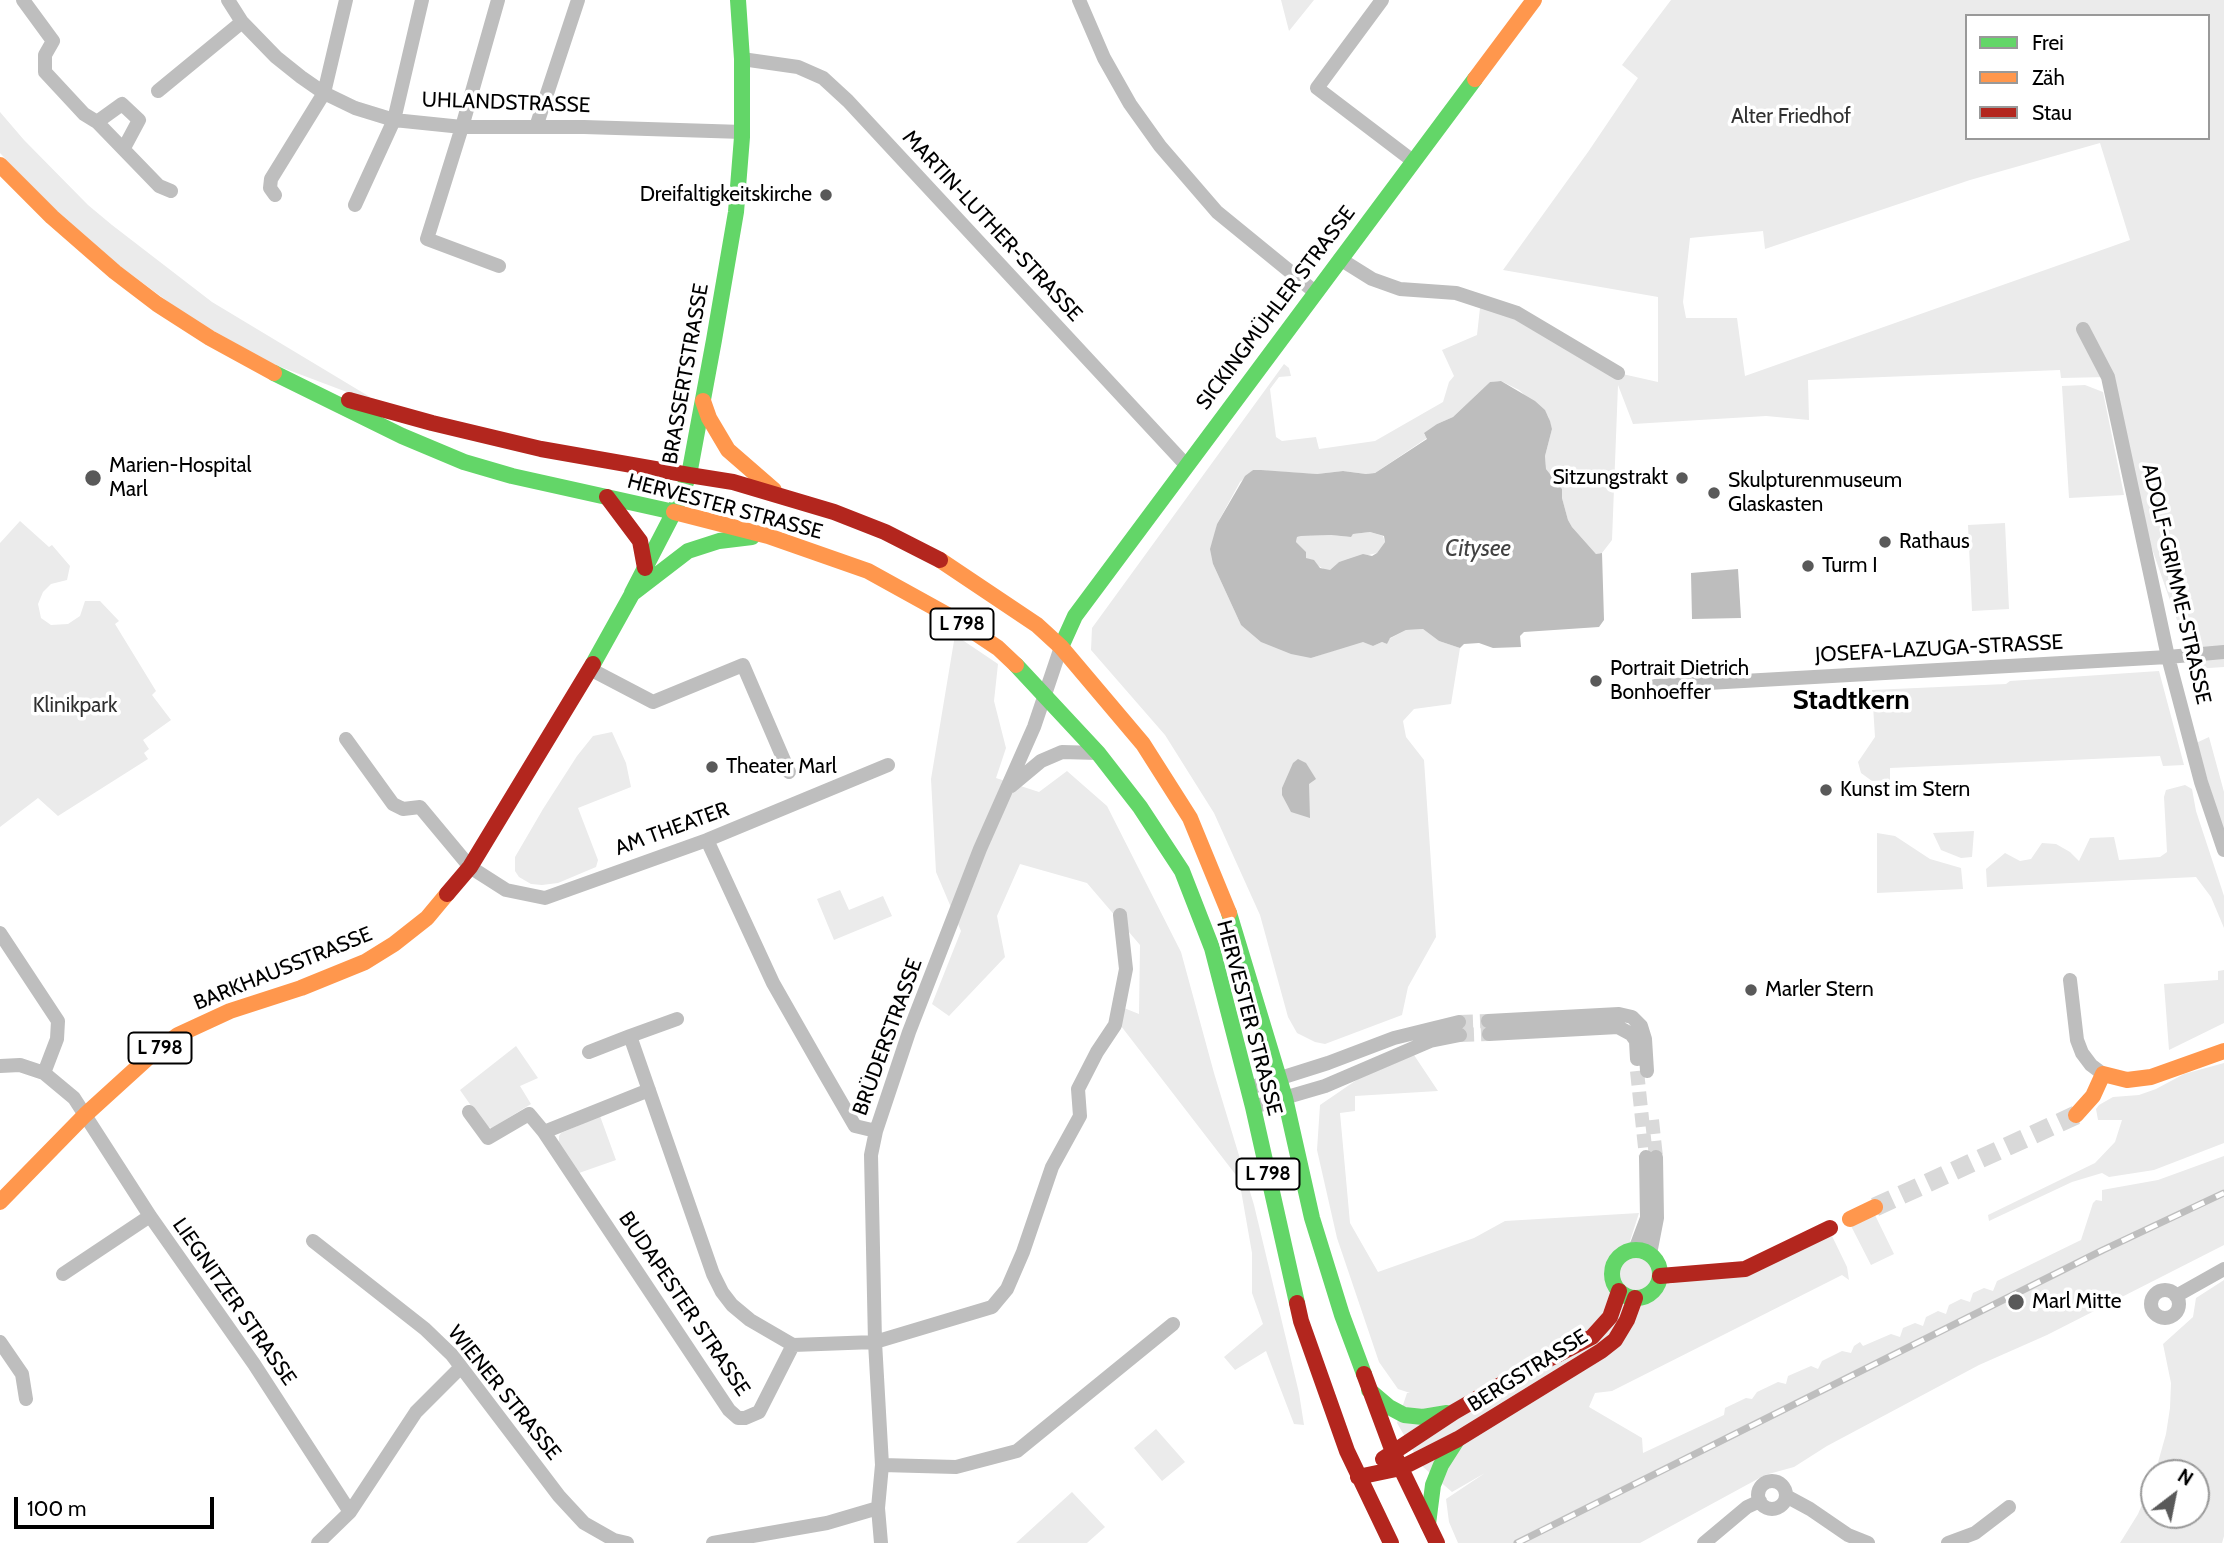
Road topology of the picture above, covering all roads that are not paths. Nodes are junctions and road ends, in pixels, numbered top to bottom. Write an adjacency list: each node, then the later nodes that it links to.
1 (23, 0): 16 (street)
2 (228, 0): 11 (street, UHLANDSTRASSE)
3 (346, 0): 14 (street)
4 (422, 0): 15 (street)
5 (498, 0): 17 (street)
6 (578, 0): 18 (street)
7 (738, 0): 12 (main road, BRASSERTSTRASSE)
8 (1079, 0): 28 (street)
9 (1382, 0): 21 (street)
10 (1534, 0): 21 (main road, SICKINGMÜHLER STRASSE)
11 (242, 22): 13 (street); 14 (street, UHLANDSTRASSE)
12 (742, 59): 19 (main road, BRASSERTSTRASSE); 33 (street, MARTIN-LUTHER-STRASSE)
13 (158, 91)
14 (324, 93): 15 (street, UHLANDSTRASSE); 24 (street)
15 (394, 120): 17 (street, UHLANDSTRASSE); 25 (street)
16 (97, 122): 20 (street); 20 (street)
17 (463, 127): 18 (street, UHLANDSTRASSE); 27 (street)
18 (536, 127): 19 (street, UHLANDSTRASSE)
19 (743, 131): 32 (main road, BRASSERTSTRASSE)
20 (124, 148): 23 (street)
21 (1413, 161): 26 (main road, SICKINGMÜHLER STRASSE)
22 (0, 165): 31 (main road, HERVESTER STRASSE)
23 (172, 191)
24 (275, 195)
25 (355, 205)
26 (1340, 259): 28 (main road, SICKINGMÜHLER STRASSE); 30 (street)
27 (499, 266)
28 (1315, 292): 33 (main road, SICKINGMÜHLER STRASSE)
29 (2083, 329): 43 (street, ADOLF-GRIMME-STRASSE)
30 (1619, 373)
31 (284, 379): 34 (main road, HERVESTER STRASSE); 36 (main road, HERVESTER STRASSE)
32 (704, 401): 34 (main road, BRASSERTSTRASSE); 35 (main road, L 798)
33 (1185, 466): 41 (main road, SICKINGMÜHLER STRASSE)
34 (689, 475): 35 (main road, HERVESTER STRASSE / L 798); 37 (main road, BRASSERTSTRASSE / L 798)
35 (780, 494): 41 (main road, HERVESTER STRASSE / L 798)
36 (607, 497): 37 (main road, HERVESTER STRASSE); 39 (main road)
37 (674, 512): 38 (main road, HERVESTER STRASSE / L 798); 39 (main road, BRASSERTSTRASSE / L 798)
38 (768, 536): 40 (main road, L 798); 46 (main road, HERVESTER STRASSE / L 798)
39 (645, 568): 40 (main road, BRASSERTSTRASSE / L 798)
40 (632, 594): 44 (main road, BRASSERTSTRASSE / L 798)
41 (1061, 646): 46 (street, BRÜDERSTRASSE); 66 (main road, HERVESTER STRASSE / L 798)
42 (2224, 652): 43 (street, JOSEFA-LAZUGA-STRASSE)
43 (2168, 657): 45 (street, JOSEFA-LAZUGA-STRASSE); 53 (street, ADOLF-GRIMME-STRASSE)
44 (590, 669): 50 (street); 54 (main road, BRASSERTSTRASSE / L 798)
45 (1655, 686)
46 (1044, 694): 48 (main road, HERVESTER STRASSE / L 798); 51 (street, BRÜDERSTRASSE)
47 (346, 739): 54 (street)
48 (1098, 753): 51 (street); 67 (main road, HERVESTER STRASSE / L 798)
49 (888, 765): 52 (street, AM THEATER)
50 (789, 772)
51 (1007, 789): 74 (street, BRÜDERSTRASSE)
52 (707, 839): 54 (street, AM THEATER); 74 (street)
53 (2224, 850)
54 (470, 867): 72 (main road, BARKHAUSSTRASSE / L 798)
55 (1120, 915): 92 (street)
56 (0, 933): 64 (street)
57 (2070, 980): 65 (street)
58 (677, 1018): 59 (street)
59 (630, 1036): 61 (street); 68 (street, BUDAPESTER STRASSE)
60 (2224, 1051): 65 (main road)
61 (589, 1052)
62 (0, 1066): 64 (street)
63 (1642, 1071): 63 (street)
64 (44, 1073): 72 (street, LIEGNITZER STRASSE)
65 (2103, 1074): 73 (main road)
66 (1279, 1079): 67 (street); 69 (main road, HERVESTER STRASSE / L 798); 69 (street)
67 (1249, 1088): 70 (main road, HERVESTER STRASSE / L 798)
68 (649, 1090): 75 (street); 93 (street, BUDAPESTER STRASSE)
69 (1284, 1098): 70 (street); 95 (main road, HERVESTER STRASSE / L 798)
70 (1253, 1107): 102 (main road, HERVESTER STRASSE / L 798)
71 (469, 1112): 75 (street)
72 (85, 1115): 77 (main road, BARKHAUSSTRASSE / L 798); 79 (street, LIEGNITZER STRASSE)
73 (2076, 1115)
74 (876, 1131): 92 (street, BRÜDERSTRASSE)
75 (544, 1132): 93 (street, BUDAPESTER STRASSE)
76 (1651, 1157): 83 (street)
77 (0, 1202)
78 (1875, 1207): 80 (main road)
79 (150, 1216): 85 (street); 105 (street, LIEGNITZER STRASSE)
80 (1850, 1219)
81 (1830, 1228): 86 (main road)
82 (313, 1241): 94 (street, WIENER STRASSE)
83 (1643, 1252): 86 (main road); 87 (main road, BERGSTRASSE)
84 (2224, 1269): 88 (street)
85 (63, 1274)
86 (1660, 1276): 89 (main road, BERGSTRASSE)
87 (1619, 1291): 89 (main road); 97 (main road, BERGSTRASSE)
88 (2176, 1296)
89 (1635, 1298): 98 (main road, BERGSTRASSE)
90 (1173, 1325): 100 (street)
91 (0, 1342): 96 (street)
92 (875, 1342): 93 (street); 100 (street, BRÜDERSTRASSE)
93 (793, 1345)
94 (460, 1368): 105 (street); 108 (street, WIENER STRASSE)
95 (1369, 1390): 97 (main road, BERGSTRASSE); 99 (main road, HERVESTER STRASSE / L 798)
96 (26, 1399)
97 (1454, 1412): 99 (main road, BERGSTRASSE)
98 (1458, 1439): 101 (main road, BERGSTRASSE); 106 (main road, BERGSTRASSE)
99 (1393, 1452): 101 (main road, HERVESTER STRASSE / L 798); 102 (main road, BERGSTRASSE)
100 (882, 1465): 104 (street, BRÜDERSTRASSE)
101 (1401, 1468): 102 (main road, BERGSTRASSE); 106 (main road, HERVESTER STRASSE)
102 (1358, 1477): 111 (main road, HERVESTER STRASSE)
103 (2009, 1507): 115 (street)
104 (878, 1508): 109 (street); 110 (street, BRÜDERSTRASSE)
105 (350, 1512): 107 (street)
106 (1428, 1524): 112 (main road, HERVESTER STRASSE)
107 (318, 1543)
108 (627, 1543)
109 (713, 1543)
110 (881, 1543)
111 (1391, 1543)
112 (1437, 1543)
113 (1704, 1543): 114 (street)
114 (1868, 1543)
115 (1948, 1543)

